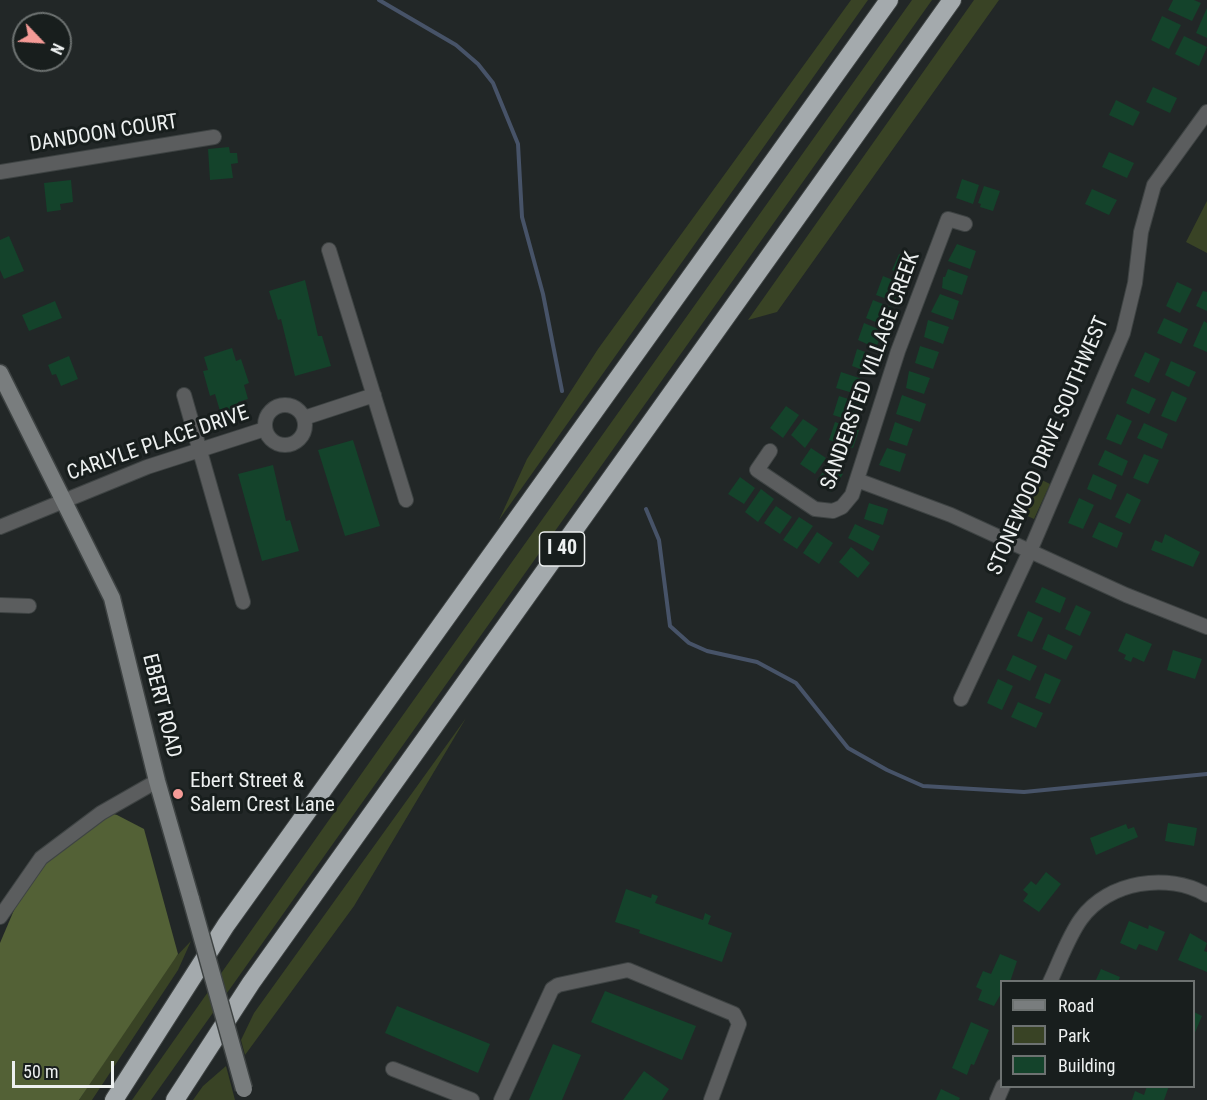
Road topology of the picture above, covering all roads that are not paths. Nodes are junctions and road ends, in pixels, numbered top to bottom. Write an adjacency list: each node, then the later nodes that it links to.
1 (889, 0): 31 (highway, I 40)
2 (952, 0): 32 (highway, I 40)
3 (1207, 112): 19 (street, STONEWOOD DRIVE SOUTHWEST)
4 (214, 137): 5 (street, DANDOON COURT)
5 (0, 172)
6 (965, 224): 15 (street, SANDERSTED VILLAGE CREEK)
7 (329, 250): 10 (street)
8 (0, 373): 16 (main road, EBERT ROAD)
9 (184, 395): 13 (street)
10 (374, 395): 11 (street); 17 (street)
11 (304, 418): 12 (street); 12 (street)
12 (265, 429): 13 (street, CARLYLE PLACE DRIVE)
13 (200, 450): 16 (street, CARLYLE PLACE DRIVE); 20 (street)
14 (770, 451): 15 (street, SANDERSTED VILLAGE CREEK)
15 (857, 480): 19 (street)
16 (64, 499): 18 (street, CARLYLE PLACE DRIVE); 25 (main road, EBERT ROAD)
17 (406, 500)
18 (0, 527)
19 (1030, 552): 23 (street); 24 (street, STONEWOOD DRIVE SOUTHWEST)
20 (243, 602)
21 (0, 605): 22 (street)
22 (29, 606)
23 (1207, 627)
24 (961, 699)
25 (157, 781): 27 (street); 30 (main road, EBERT ROAD, bridge)
26 (1207, 895): 28 (street)
27 (0, 917)
28 (1050, 980)
29 (393, 1069): 33 (street)
30 (245, 1095)
31 (114, 1100)
32 (175, 1100)
33 (472, 1100)
34 (501, 1100): 35 (street)
35 (711, 1100)

